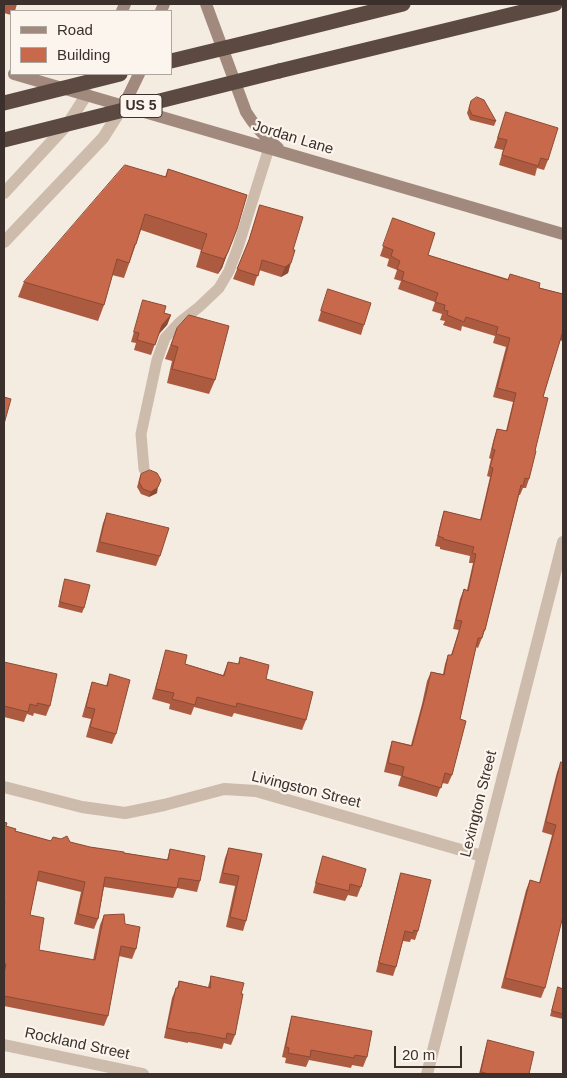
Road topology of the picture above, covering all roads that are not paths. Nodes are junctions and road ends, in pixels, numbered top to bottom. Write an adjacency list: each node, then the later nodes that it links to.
1 (206, 4): 14 (main road)
2 (403, 4): 4 (highway, bridge)
3 (555, 4): 12 (highway, US 5, bridge)
4 (172, 61)
5 (20, 75): 9 (main road, Jordan Lane)
6 (98, 75): 9 (main road)
7 (116, 75): 10 (highway, US 5, bridge)
8 (139, 75): 11 (main road)
9 (87, 94): 11 (main road, Jordan Lane); 15 (street)
10 (4, 103)
11 (124, 105): 13 (main road, Jordan Lane); 17 (street)
12 (4, 140)
13 (269, 148): 14 (main road, Jordan Lane); 18 (lane)
14 (284, 153): 16 (main road, Jordan Lane)
15 (4, 193)
16 (563, 234)
17 (4, 242)
18 (144, 469)
19 (563, 542): 21 (street, Lexington Street)
20 (4, 787): 21 (street, Livingston Street)
21 (482, 856): 24 (street, Lexington Street)
22 (4, 1045): 23 (street, Rockland Street)
23 (143, 1074)
24 (426, 1074)

